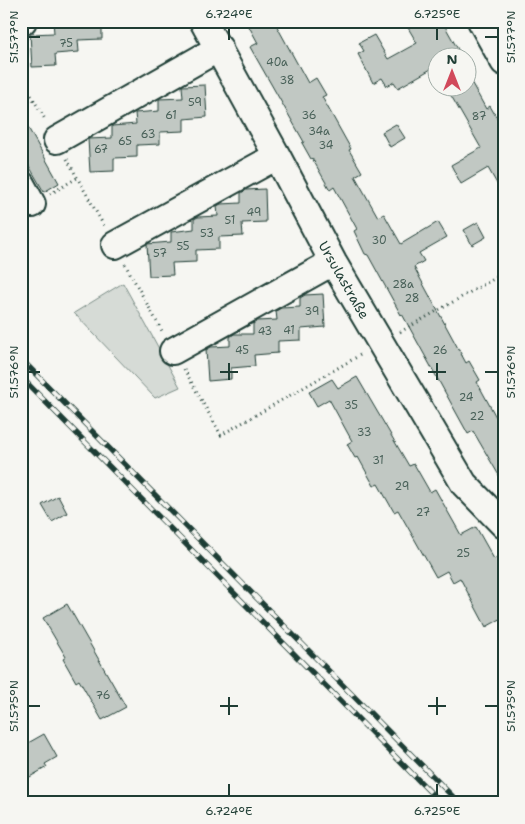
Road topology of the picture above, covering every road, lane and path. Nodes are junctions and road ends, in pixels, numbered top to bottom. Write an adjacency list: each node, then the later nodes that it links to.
1 (204, 21): 3 (street, Ursulastraße)
2 (481, 21): 4 (street)
3 (219, 48): 6 (street); 7 (street, Ursulastraße)
4 (504, 62)
5 (21, 78): 6 (path)
6 (57, 140): 8 (path)
7 (277, 156): 10 (street); 11 (street, Ursulastraße)
8 (78, 178): 9 (path); 10 (path)
9 (27, 194)
10 (115, 245): 14 (path)
11 (333, 262): 13 (street, Ursulastraße); 14 (street)
12 (504, 273): 13 (path)
13 (381, 343): 14 (path); 15 (street, Ursulastraße)
14 (173, 351)
15 (504, 525)

